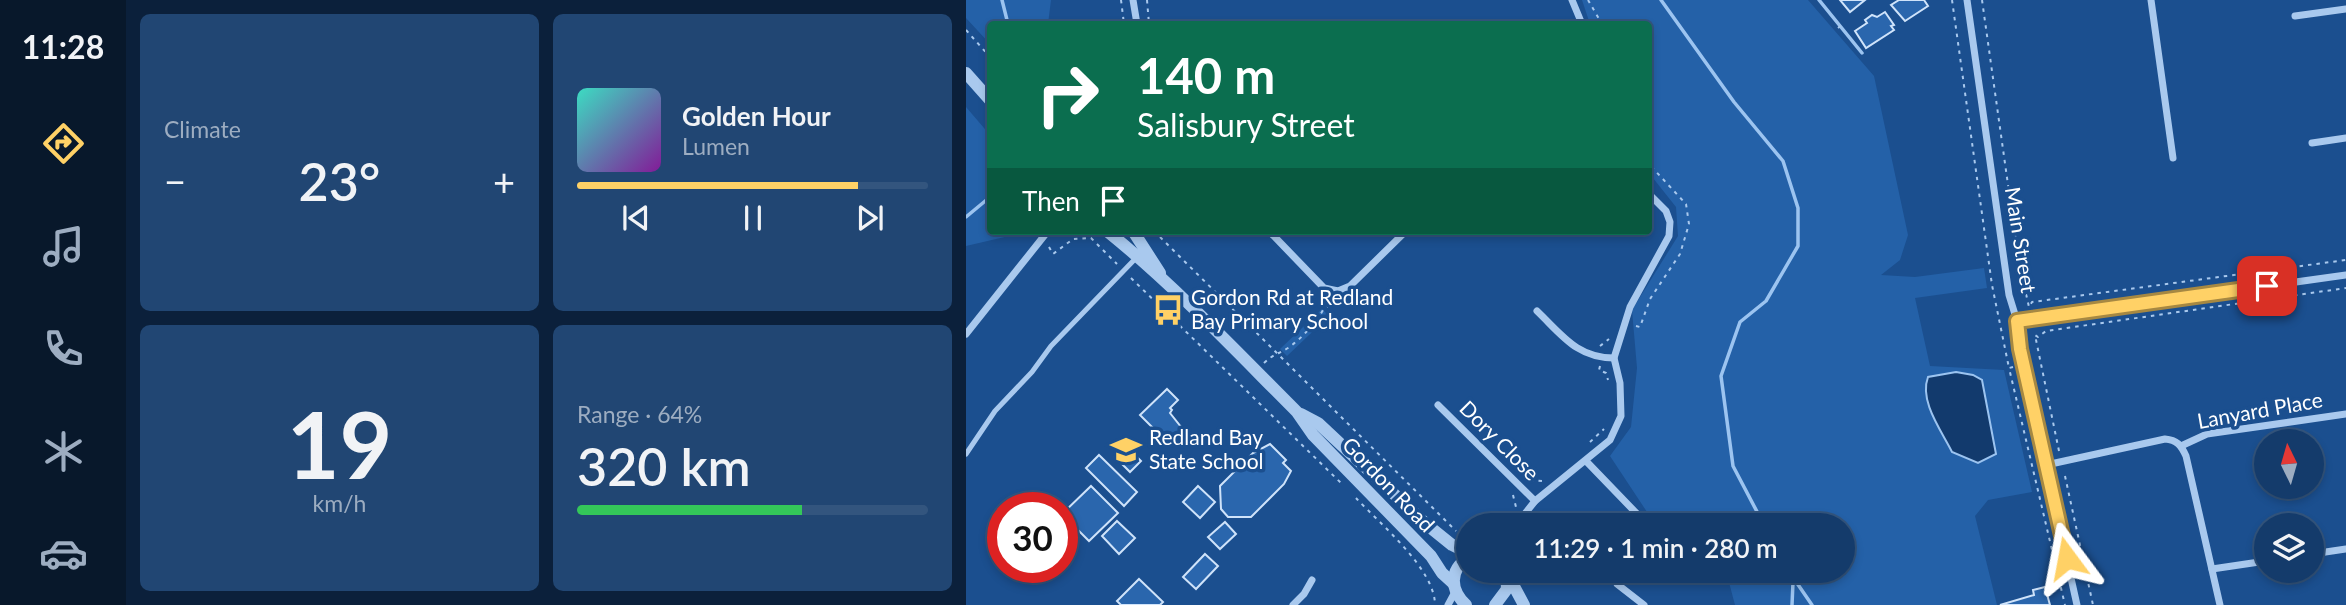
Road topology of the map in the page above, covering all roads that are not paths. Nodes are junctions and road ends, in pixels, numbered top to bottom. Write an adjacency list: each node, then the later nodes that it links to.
1 (1133, 0): 7 (street)
2 (1572, 0): 8 (street)
3 (1967, 0): 24 (street, Main Street)
4 (2151, 0): 13 (street)
5 (2346, 9): 6 (street)
6 (2295, 16)
7 (1136, 21)
8 (1581, 21)
9 (966, 73): 10 (street)
10 (987, 97)
11 (2346, 138): 12 (street)
12 (2312, 143)
13 (2173, 158)
14 (1652, 197): 26 (street)
15 (1045, 235): 25 (street)
16 (1111, 235): 20 (street, Gordon Road)
17 (1136, 235): 22 (street, Gordon Road)
18 (1273, 235): 19 (street)
19 (1402, 235)
20 (1136, 258): 22 (street, Gordon Road); 31 (lane)
21 (2346, 275): 24 (street)
22 (1162, 276): 28 (street, Gordon Road)
23 (1537, 311): 26 (street)
24 (2017, 321): 33 (street, Main Street)
25 (966, 334)
26 (1614, 358): 32 (street)
27 (1438, 405): 34 (street, Dory Close)
28 (1297, 412): 37 (street, Gordon Road); 47 (street, Gordon Road)
29 (2346, 414): 30 (street, Lanyard Place)
30 (2181, 446): 33 (street); 41 (street)
31 (966, 454)
32 (1586, 461): 34 (street); 36 (street)
33 (2046, 466): 54 (street, Main Street)
34 (1535, 501): 35 (street)
35 (1526, 513)
36 (1636, 513)
37 (1456, 548)
38 (2346, 549): 39 (street)
39 (2324, 552)
40 (2254, 563): 41 (street)
41 (2212, 569): 55 (street)
42 (1456, 576): 47 (street)
43 (1311, 580): 48 (street)
44 (1507, 583): 51 (street)
45 (1512, 583): 52 (street)
46 (1617, 583): 53 (street)
47 (1454, 587): 49 (street); 50 (street, Gordon Road)
48 (1293, 605)
49 (1448, 605)
50 (1466, 605)
51 (1495, 605)
52 (1524, 605)
53 (1644, 605)
54 (2077, 605)
55 (2220, 605)

